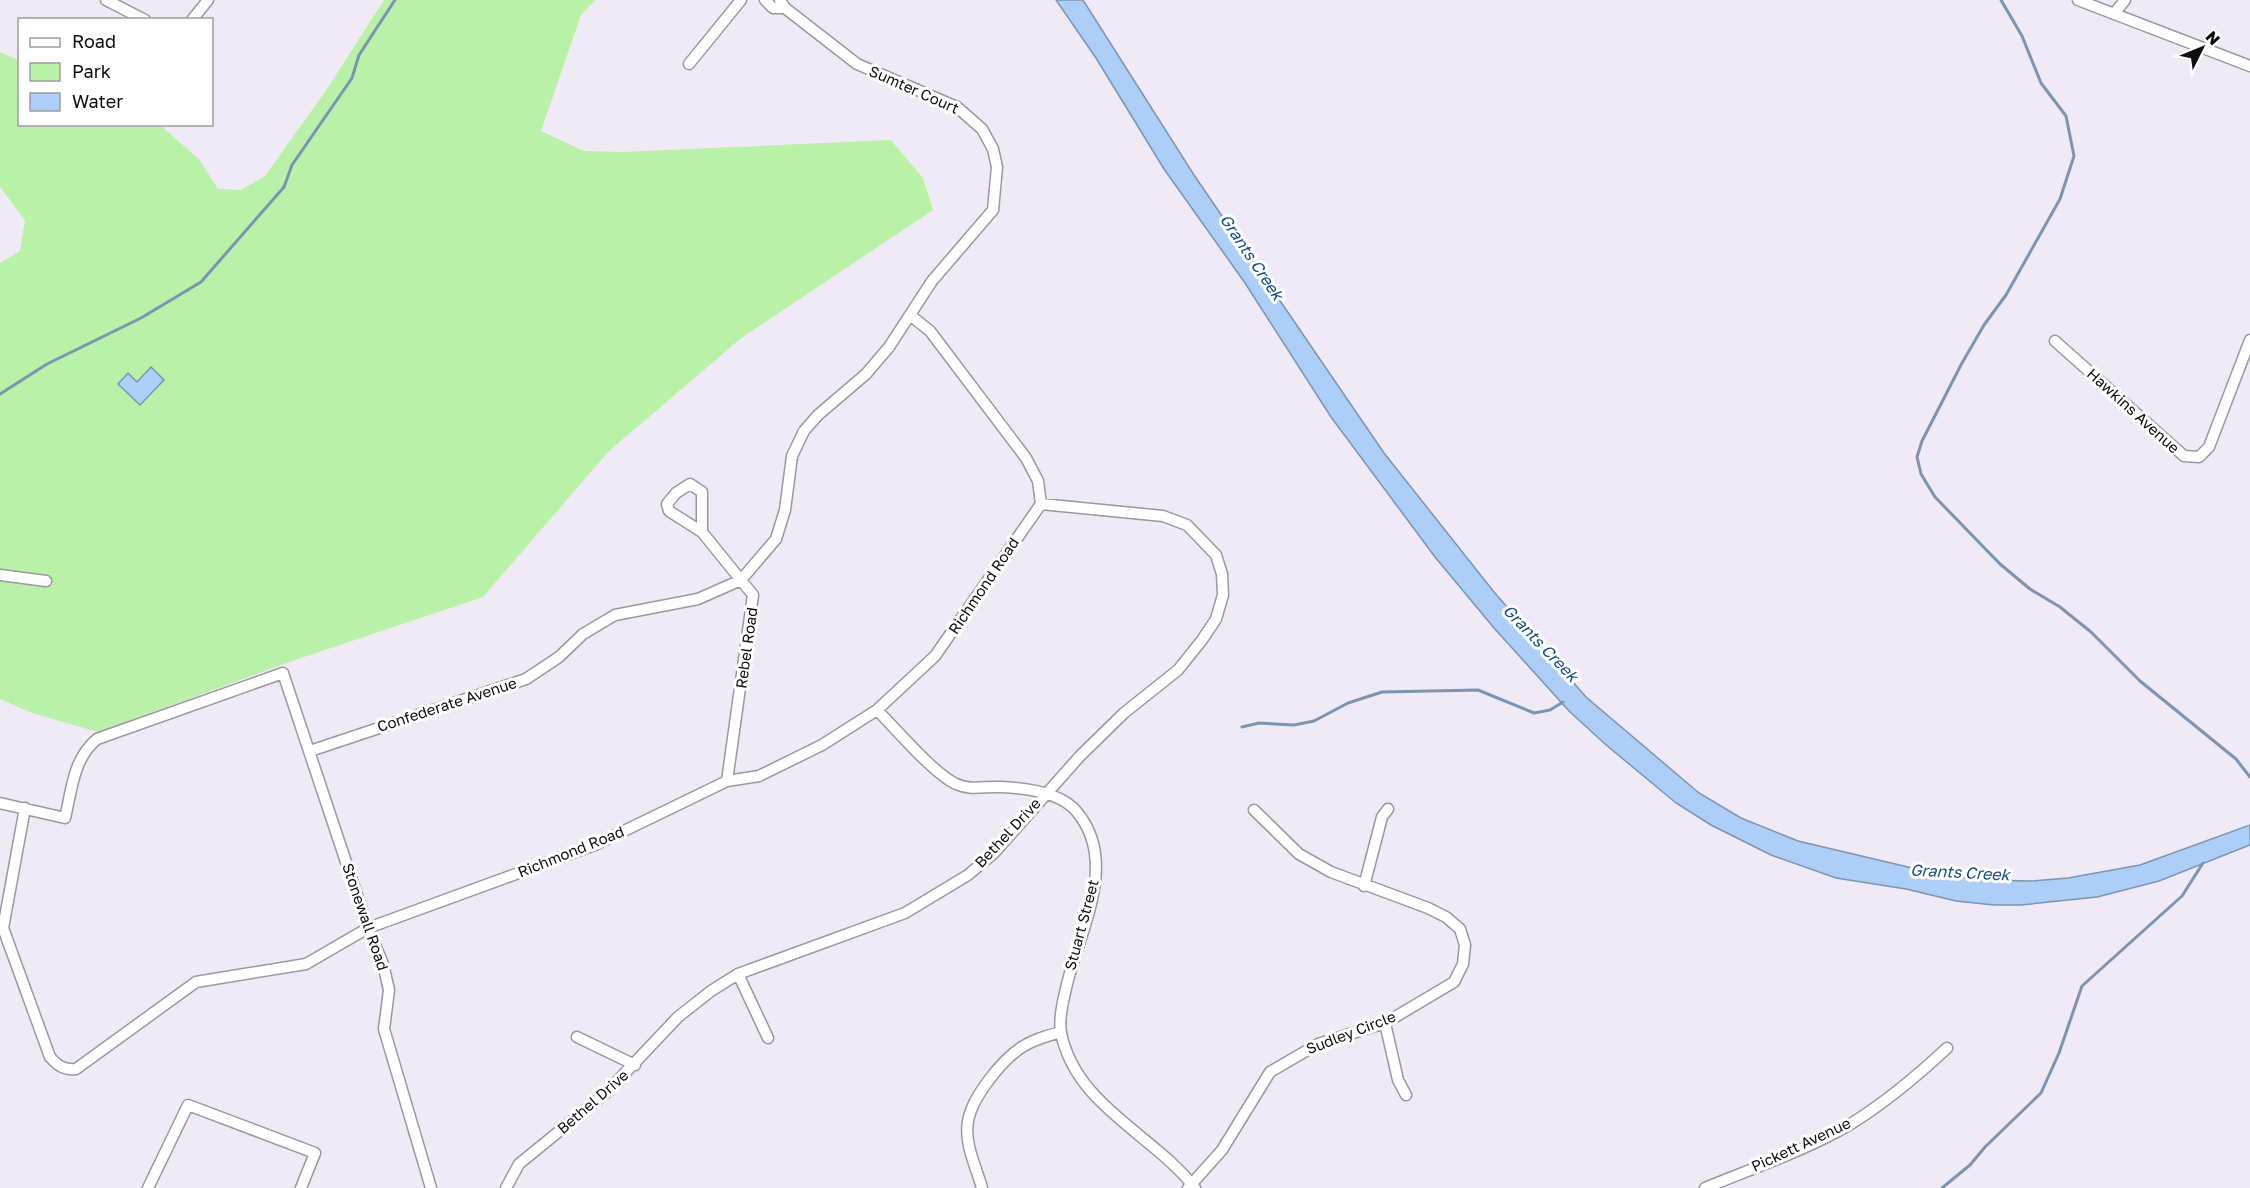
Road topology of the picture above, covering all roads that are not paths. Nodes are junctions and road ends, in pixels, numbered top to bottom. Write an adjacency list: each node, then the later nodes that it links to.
1 (106, 0): 9 (street)
2 (207, 0): 10 (street)
3 (741, 0): 11 (street)
4 (765, 0): 7 (street, Sumter Court)
5 (2078, 0): 8 (street)
6 (2125, 0): 8 (street)
7 (783, 4): 13 (street, Sumter Court)
8 (2114, 14): 12 (street)
9 (142, 18)
10 (194, 18)
11 (689, 64)
12 (2250, 66)
13 (910, 315): 16 (street); 20 (street, Confederate Avenue)
14 (2250, 340): 15 (street, Hawkins Avenue)
15 (2055, 341)
16 (1041, 504): 21 (street, Richmond Road); 24 (street, Bethel Drive)
17 (702, 532): 17 (street, Rebel Road); 20 (street, Rebel Road)
18 (0, 574): 19 (street)
19 (46, 580)
20 (741, 580): 22 (street, Confederate Avenue); 23 (street, Rebel Road)
21 (877, 710): 23 (street, Richmond Road); 24 (street, Stuart Street)
22 (310, 751): 26 (street); 30 (street, Stonewall Road)
23 (728, 781): 30 (street, Richmond Road)
24 (1045, 794): 31 (street, Bethel Drive); 33 (street, Stuart Street)
25 (0, 803): 26 (street)
26 (25, 808): 30 (street, Richmond Road)
27 (1388, 809): 29 (street)
28 (1254, 810): 29 (street, Sudley Circle)
29 (1364, 886): 32 (street, Sudley Circle)
30 (368, 928): 42 (street, Stonewall Road)
31 (738, 974): 35 (street); 37 (street, Bethel Drive)
32 (1385, 1023): 38 (street); 39 (street, Sudley Circle)
33 (1061, 1032): 39 (street, Stuart Street); 44 (street)
34 (577, 1037): 37 (street)
35 (768, 1038)
36 (1947, 1048): 45 (street, Pickett Avenue)
37 (635, 1065): 43 (street, Bethel Drive)
38 (1406, 1095)
39 (1192, 1187)
40 (148, 1188): 41 (street)
41 (301, 1188)
42 (431, 1188)
43 (506, 1188)
44 (982, 1188)
45 (1705, 1188)

